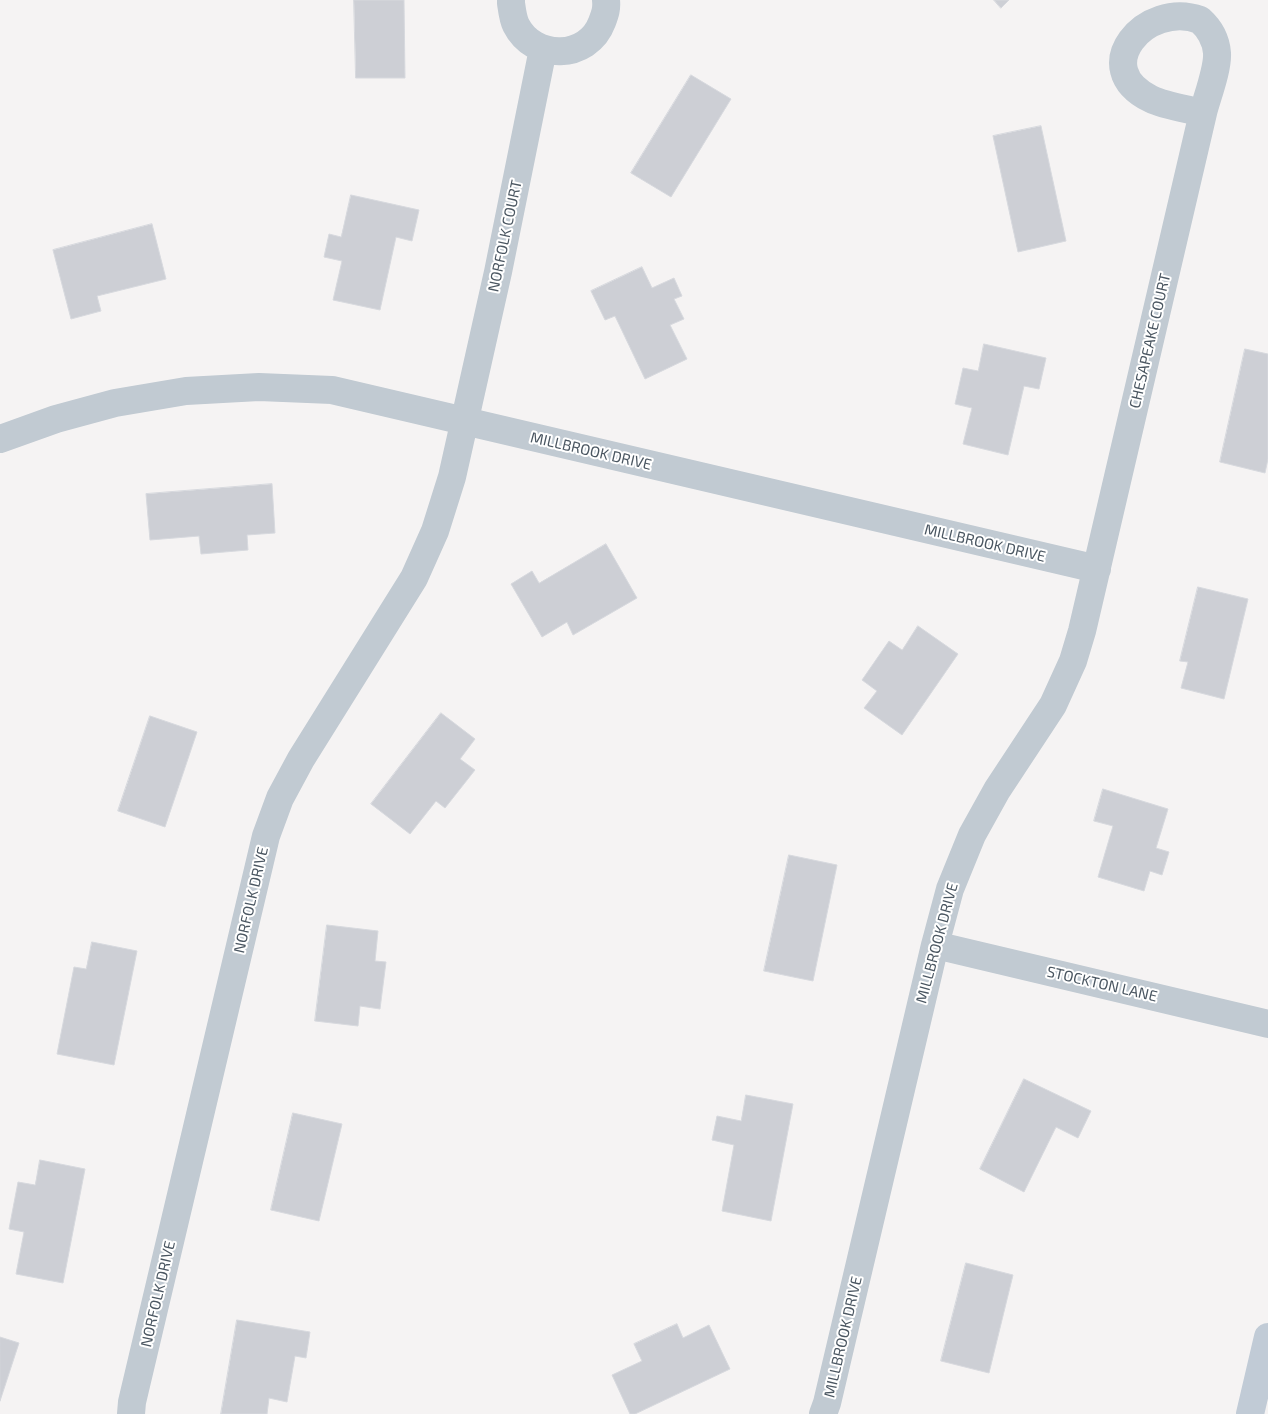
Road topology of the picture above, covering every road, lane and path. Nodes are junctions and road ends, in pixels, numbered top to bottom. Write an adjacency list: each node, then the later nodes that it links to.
1 (512, 0): 3 (street)
2 (606, 0): 3 (street)
3 (543, 50): 5 (street, NORFOLK COURT)
4 (1203, 113): 7 (street, CHESAPEAKE COURT)
5 (464, 422): 6 (street, MILLBROOK DRIVE); 7 (street, MILLBROOK DRIVE); 11 (street, NORFOLK DRIVE)
6 (0, 439)
7 (1097, 569): 8 (street, MILLBROOK DRIVE)
8 (935, 945): 9 (street, STOCKTON LANE); 12 (street, MILLBROOK DRIVE)
9 (1268, 1024)
10 (1268, 1337): 13 (main road)
11 (131, 1414)
12 (823, 1414)
13 (1250, 1414)

